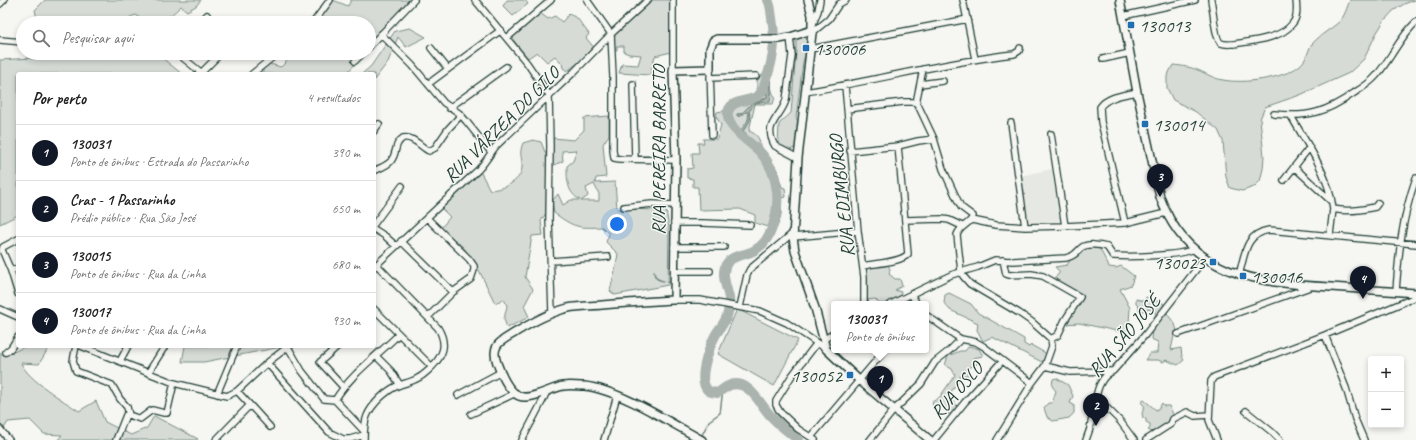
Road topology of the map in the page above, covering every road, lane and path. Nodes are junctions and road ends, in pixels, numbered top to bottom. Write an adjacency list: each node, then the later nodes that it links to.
1 (4, 0): 19 (street)
2 (330, 0): 21 (street)
3 (414, 0): 27 (street)
4 (475, 0): 26 (street)
5 (551, 0): 30 (street)
6 (587, 0): 28 (street)
7 (648, 0): 28 (street, RUA VÁRZEA DO GILO)
8 (673, 0): 47 (street, RUA PEREIRA BARRETO)
9 (808, 0): 25 (street)
10 (820, 0): 25 (street)
11 (837, 0): 20 (street)
12 (846, 0): 20 (street)
13 (963, 0): 23 (street)
14 (1120, 0): 22 (street)
15 (1195, 0): 18 (street)
16 (1211, 0): 17 (street)
17 (1296, 0)
18 (1170, 2): 22 (street)
19 (0, 4)
20 (836, 7): 25 (street)
21 (318, 16)
22 (1123, 16): 37 (street)
23 (968, 18): 36 (street); 38 (street)
24 (1416, 22): 66 (street)
25 (813, 29): 29 (street); 36 (street)
26 (501, 30): 30 (street); 44 (street)
27 (381, 34): 31 (street); 54 (street)
28 (611, 34): 60 (street, RUA VÁRZEA DO GILO); 80 (street)
29 (790, 37): 45 (street); 78 (street)
30 (507, 38): 60 (street)
31 (376, 39)
32 (0, 40): 33 (street)
33 (16, 41)
34 (431, 48): 44 (street)
35 (1020, 48): 38 (street)
36 (810, 49): 58 (street)
37 (1130, 53): 39 (street); 59 (street)
38 (975, 59): 46 (street)
39 (1103, 59)
40 (186, 60): 48 (street)
41 (214, 60): 49 (street)
42 (269, 60): 50 (street)
43 (506, 67): 62 (street)
44 (448, 69): 54 (street)
45 (710, 69): 47 (street); 52 (street)
46 (923, 69): 56 (street); 57 (street)
47 (673, 70): 81 (street, RUA PEREIRA BARRETO)
48 (201, 72)
49 (203, 72)
50 (254, 72)
51 (756, 76): 52 (street)
52 (710, 78): 71 (street)
53 (943, 81): 56 (street)
54 (428, 84): 62 (street)
55 (633, 84): 80 (street)
56 (920, 84): 61 (street)
57 (845, 86): 58 (street); 63 (street, RUA EDIMBURGO)
58 (806, 92): 74 (street)
59 (1137, 92): 92 (street); 98 (street)
60 (549, 95): 77 (street, RUA VÁRZEA DO GILO); 118 (street)
61 (916, 103): 63 (street); 72 (street)
62 (449, 108): 65 (street)
63 (847, 109): 76 (street, RUA EDIMBURGO)
64 (1274, 114): 66 (street)
65 (461, 115): 77 (street); 83 (street)
66 (1291, 116): 75 (street)
67 (1011, 123): 102 (street)
68 (379, 124): 69 (street)
69 (376, 128)
70 (1051, 134): 101 (street)
71 (712, 135)
72 (934, 139): 73 (street); 95 (street)
73 (898, 146): 76 (street); 94 (street)
74 (800, 147): 78 (street); 79 (street)
75 (1309, 148): 82 (street); 87 (street)
76 (850, 150): 104 (street, RUA EDIMBURGO)
77 (491, 152): 93 (street, RUA VÁRZEA DO GILO)
78 (787, 152): 79 (street)
79 (798, 158): 105 (street)
80 (635, 159): 81 (street)
81 (676, 160): 89 (street, RUA PEREIRA BARRETO)
82 (1294, 167): 85 (street); 87 (street)
83 (376, 170)
84 (1416, 178): 109 (street)
85 (1284, 180)
86 (402, 186): 96 (street)
87 (1332, 201): 91 (street)
88 (1378, 203): 91 (street)
89 (675, 205): 90 (street); 97 (street, RUA PEREIRA BARRETO)
90 (624, 207)
91 (1333, 209): 106 (street)
92 (1166, 213): 98 (street); 114 (street)
93 (427, 218): 108 (street, RUA VÁRZEA DO GILO); 131 (street)
94 (905, 220): 100 (street); 120 (street)
95 (972, 220): 100 (street); 102 (street)
96 (376, 221)
97 (674, 223): 99 (street); 112 (street, RUA PEREIRA BARRETO)
98 (1125, 223): 101 (street)
99 (750, 226)
100 (962, 226): 126 (street)
101 (1065, 226): 102 (street)
102 (1025, 227)
103 (376, 230): 111 (street)
104 (858, 231): 105 (street); 120 (street, RUA EDIMBURGO)
105 (794, 234): 139 (street); 153 (street)
106 (1330, 235): 109 (street); 127 (street)
107 (16, 240): 123 (street)
108 (401, 241): 111 (street, RUA VÁRZEA DO GILO); 131 (street)
109 (1400, 242): 110 (street); 130 (street)
110 (1416, 244)
111 (396, 246): 119 (street, RUA VÁRZEA DO GILO)
112 (674, 247): 113 (street); 124 (street, RUA PEREIRA BARRETO)
113 (724, 247)
114 (1194, 249): 116 (street); 117 (street)
115 (608, 257): 118 (street)
116 (1205, 258): 127 (street); 170 (street, RUA SÃO JOSÉ)
117 (1003, 260): 126 (street); 151 (street)
118 (551, 261): 142 (street)
119 (376, 265)
120 (863, 266): 136 (street, RUA EDIMBURGO)
121 (376, 267): 144 (street)
122 (16, 269): 123 (street)
123 (11, 271): 129 (street)
124 (674, 271): 125 (street); 135 (street, RUA PEREIRA BARRETO)
125 (710, 271)
126 (961, 271): 133 (street); 151 (street)
127 (1239, 275): 128 (street)
128 (1312, 286): 130 (street); 147 (street)
129 (16, 287)
130 (1396, 291): 132 (street)
131 (453, 292): 144 (street)
132 (1416, 292)
133 (911, 294): 137 (street); 138 (street)
134 (1416, 297): 149 (street)
135 (674, 300): 139 (street); 142 (street)
136 (864, 301)
137 (898, 301)
138 (915, 301)
139 (740, 307): 153 (street)
140 (0, 309): 143 (street)
141 (376, 313): 146 (street)
142 (552, 313): 171 (street)
143 (16, 316)
144 (428, 317): 169 (street)
145 (929, 317): 150 (street)
146 (399, 334): 164 (street); 169 (street)
147 (1178, 334)
148 (831, 335): 153 (street)
149 (1325, 335): 190 (street); 211 (street)
150 (961, 339): 165 (street); 186 (street)
151 (1051, 339): 168 (street)
152 (16, 340): 162 (street)
153 (820, 342): 173 (street); 196 (street)
154 (76, 348): 189 (street)
155 (86, 348): 166 (street)
156 (127, 348): 166 (street)
157 (164, 348): 172 (street)
158 (235, 348): 180 (street)
159 (288, 348): 167 (street)
160 (290, 348): 184 (street)
161 (336, 348): 177 (street)
162 (6, 352)
163 (882, 353): 173 (street)
164 (376, 356): 176 (street); 177 (street)
165 (1002, 361): 175 (street); 204 (street, RUA OSLO)
166 (120, 362): 172 (street)
167 (267, 363): 178 (street); 194 (street)
168 (1045, 366): 170 (street); 175 (street)
169 (432, 367): 176 (street)
170 (1113, 371): 191 (street, RUA SÃO JOSÉ)
171 (501, 372): 181 (street); 182 (street)
172 (148, 373): 174 (street)
173 (859, 380): 186 (street); 196 (street)
174 (174, 383): 180 (street); 189 (street)
175 (1032, 383): 205 (street)
176 (400, 385): 194 (street)
177 (343, 387): 184 (street)
178 (237, 391): 180 (street); 185 (street)
179 (547, 391): 181 (street); 183 (street); 197 (street)
180 (217, 394)
181 (517, 394): 188 (street)
182 (458, 395)
183 (617, 396): 195 (street); 201 (street)
184 (335, 400): 194 (street)
185 (250, 405): 192 (street); 200 (street)
186 (894, 410): 202 (street); 203 (street)
187 (1246, 411): 210 (street)
188 (471, 414)
189 (129, 415): 199 (street)
190 (1209, 415): 208 (street); 209 (street)
191 (1092, 418): 206 (street, RUA SÃO JOSÉ); 207 (street)
192 (270, 427)
193 (0, 429): 198 (street)
194 (364, 435)
195 (699, 438)
196 (813, 438)
197 (525, 439)
198 (9, 440)
199 (116, 440)
200 (216, 440)
201 (604, 440)
202 (870, 440)
203 (930, 440)
204 (934, 440)
205 (997, 440)
206 (1086, 440)
207 (1134, 440)
208 (1146, 440)
209 (1217, 440)
210 (1280, 440)
211 (1364, 440)

